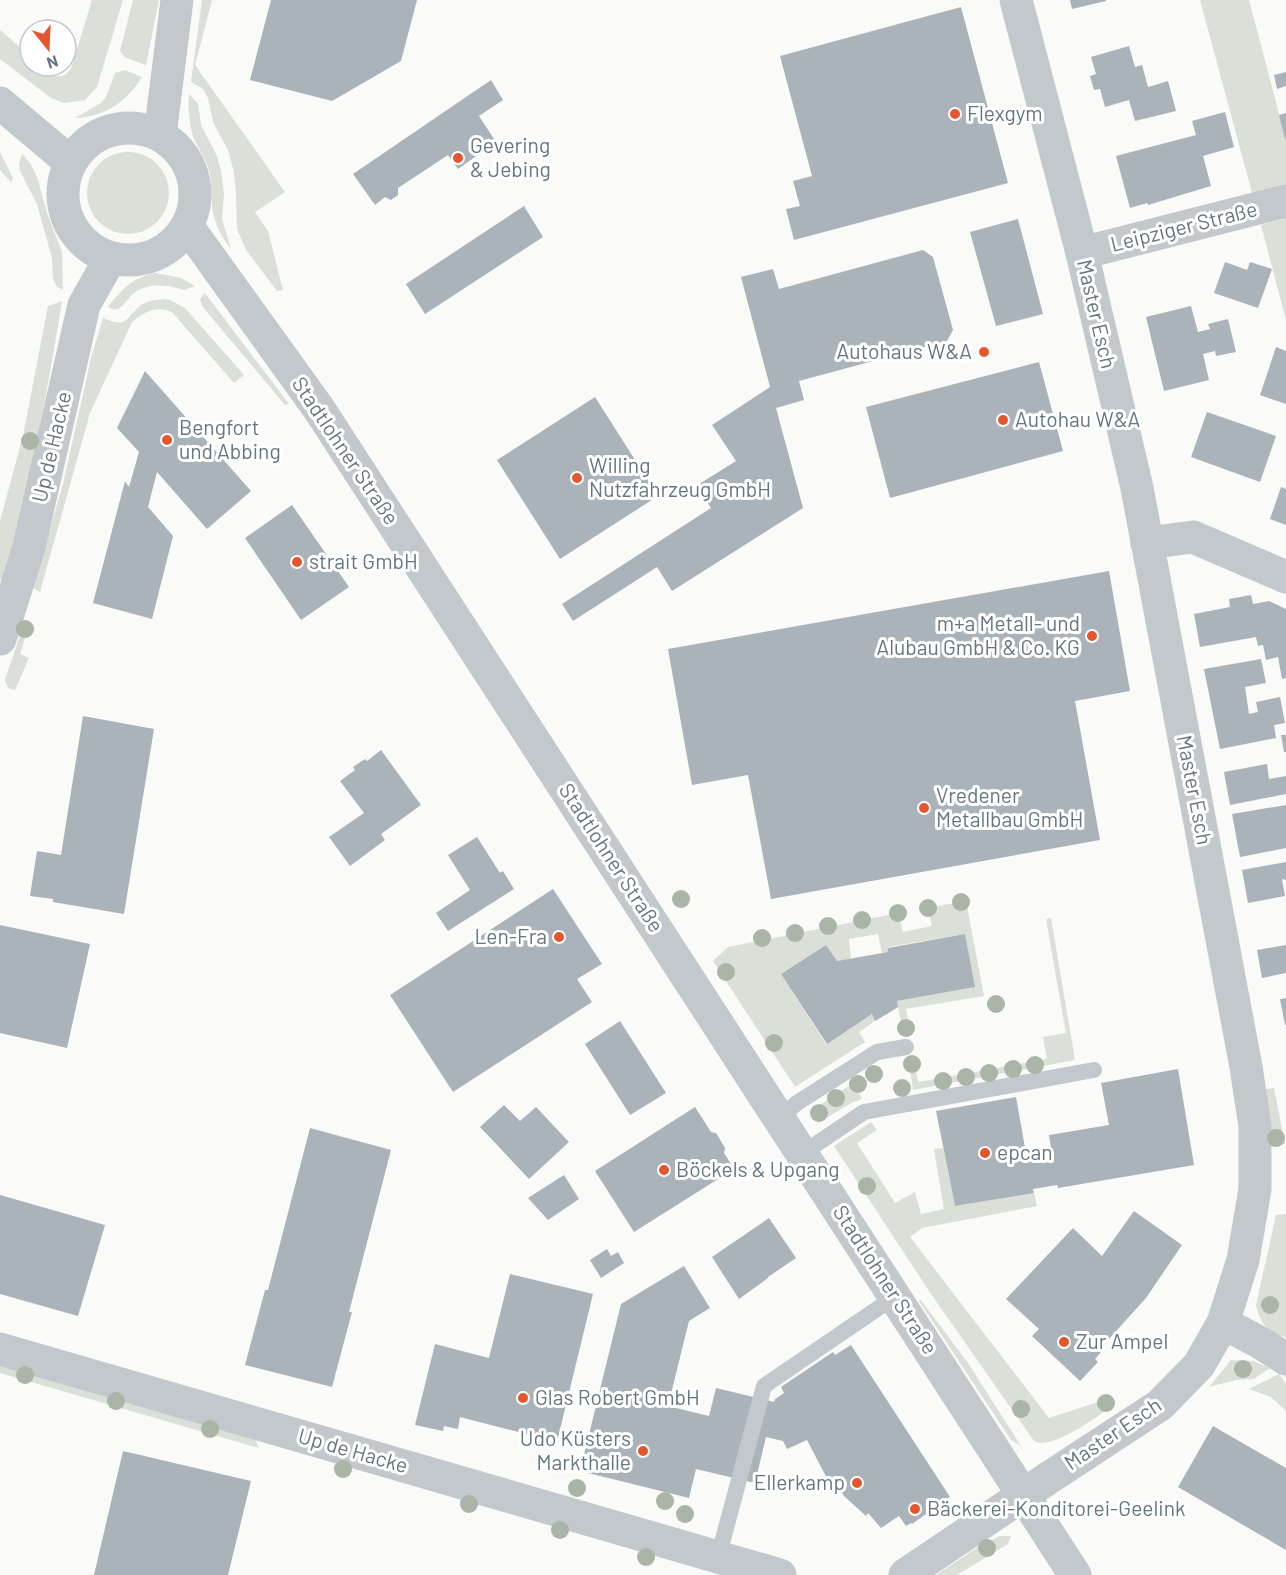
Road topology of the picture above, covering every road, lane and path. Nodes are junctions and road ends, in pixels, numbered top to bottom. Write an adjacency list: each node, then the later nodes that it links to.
1 (177, 0): 4 (street)
2 (1016, 0): 8 (street, Master Esch)
3 (0, 103): 5 (street)
4 (160, 135): 5 (street); 7 (street)
5 (70, 162): 9 (street)
6 (1286, 201): 8 (street, Leipziger Straße)
7 (188, 227): 9 (street); 15 (street, Stadtlohner Straße)
8 (1082, 253): 10 (street, Master Esch)
9 (111, 259): 12 (street, Up de Hacke)
10 (1147, 543): 11 (street); 18 (street, Master Esch)
11 (1286, 577)
12 (0, 639)
13 (906, 1047): 15 (lane)
14 (1094, 1070): 16 (lane)
15 (780, 1118): 16 (street, Stadtlohner Straße)
16 (803, 1153): 17 (street, Stadtlohner Straße)
17 (896, 1296): 21 (street, Stadtlohner Straße); 22 (lane)
18 (1223, 1323): 20 (street); 21 (street, Master Esch)
19 (0, 1349): 22 (street, Up de Hacke)
20 (1286, 1359)
21 (1025, 1494): 24 (street); 25 (street, Stadtlohner Straße)
22 (708, 1562): 23 (street, Up de Hacke)
23 (780, 1575)
24 (905, 1575)
25 (1075, 1575)

